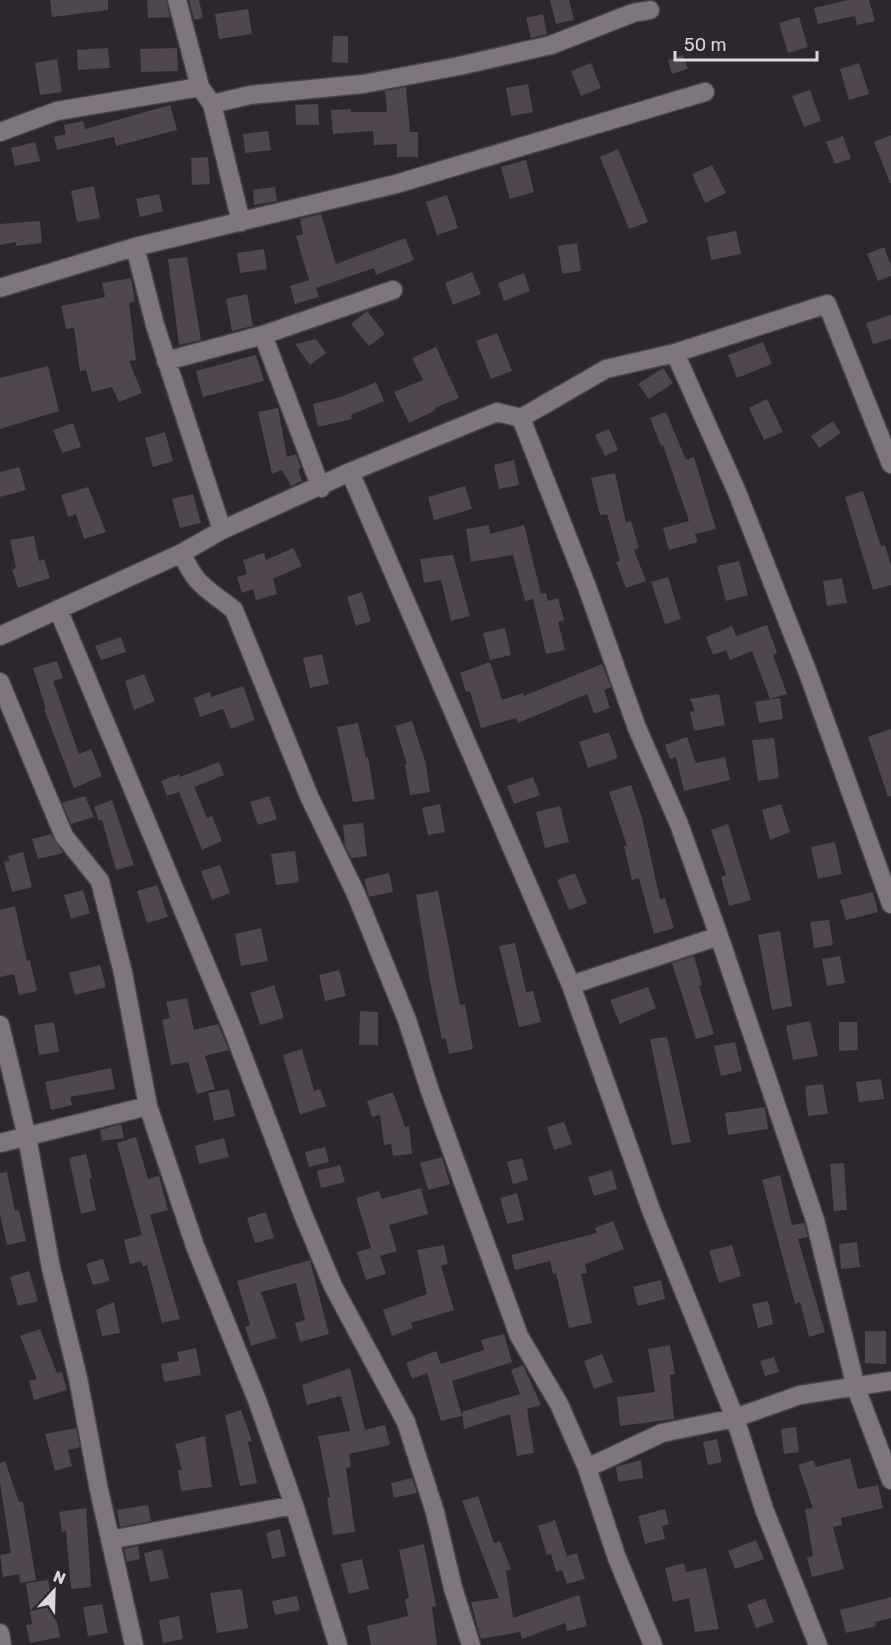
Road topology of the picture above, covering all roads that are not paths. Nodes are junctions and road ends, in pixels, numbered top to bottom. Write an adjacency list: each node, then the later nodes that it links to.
1 (177, 0): 3 (street)
2 (650, 10): 5 (street)
3 (201, 87): 5 (street); 6 (street)
4 (705, 92): 7 (street)
5 (212, 104): 7 (street)
6 (0, 132)
7 (241, 222): 8 (street)
8 (135, 246): 9 (street); 13 (street)
9 (0, 288)
10 (393, 290): 11 (street)
11 (263, 335): 13 (street); 17 (street)
12 (675, 353): 14 (street); 15 (street); 23 (street)
13 (166, 362): 18 (street)
14 (521, 418): 16 (street); 24 (street)
15 (891, 464)
16 (350, 472): 17 (street); 25 (street)
17 (321, 488): 18 (street)
18 (222, 530): 19 (street)
19 (182, 553): 20 (street); 33 (street)
20 (58, 609): 21 (street); 41 (street)
21 (0, 636)
22 (0, 682): 27 (street)
23 (891, 904)
24 (719, 936): 25 (street); 31 (street)
25 (571, 985): 32 (street)
26 (0, 1025): 28 (street)
27 (148, 1106): 28 (street); 35 (street)
28 (27, 1137): 29 (street); 36 (street)
29 (0, 1143)
30 (891, 1381): 31 (street)
31 (856, 1388): 32 (street); 34 (street)
32 (735, 1418): 33 (street); 43 (street)
33 (587, 1468): 42 (street)
34 (891, 1480)
35 (294, 1504): 36 (street); 40 (street)
36 (110, 1540): 39 (street)
37 (0, 1633): 38 (street)
38 (2, 1645)
39 (134, 1645)
40 (338, 1645)
41 (471, 1645)
42 (653, 1645)
43 (818, 1645)

